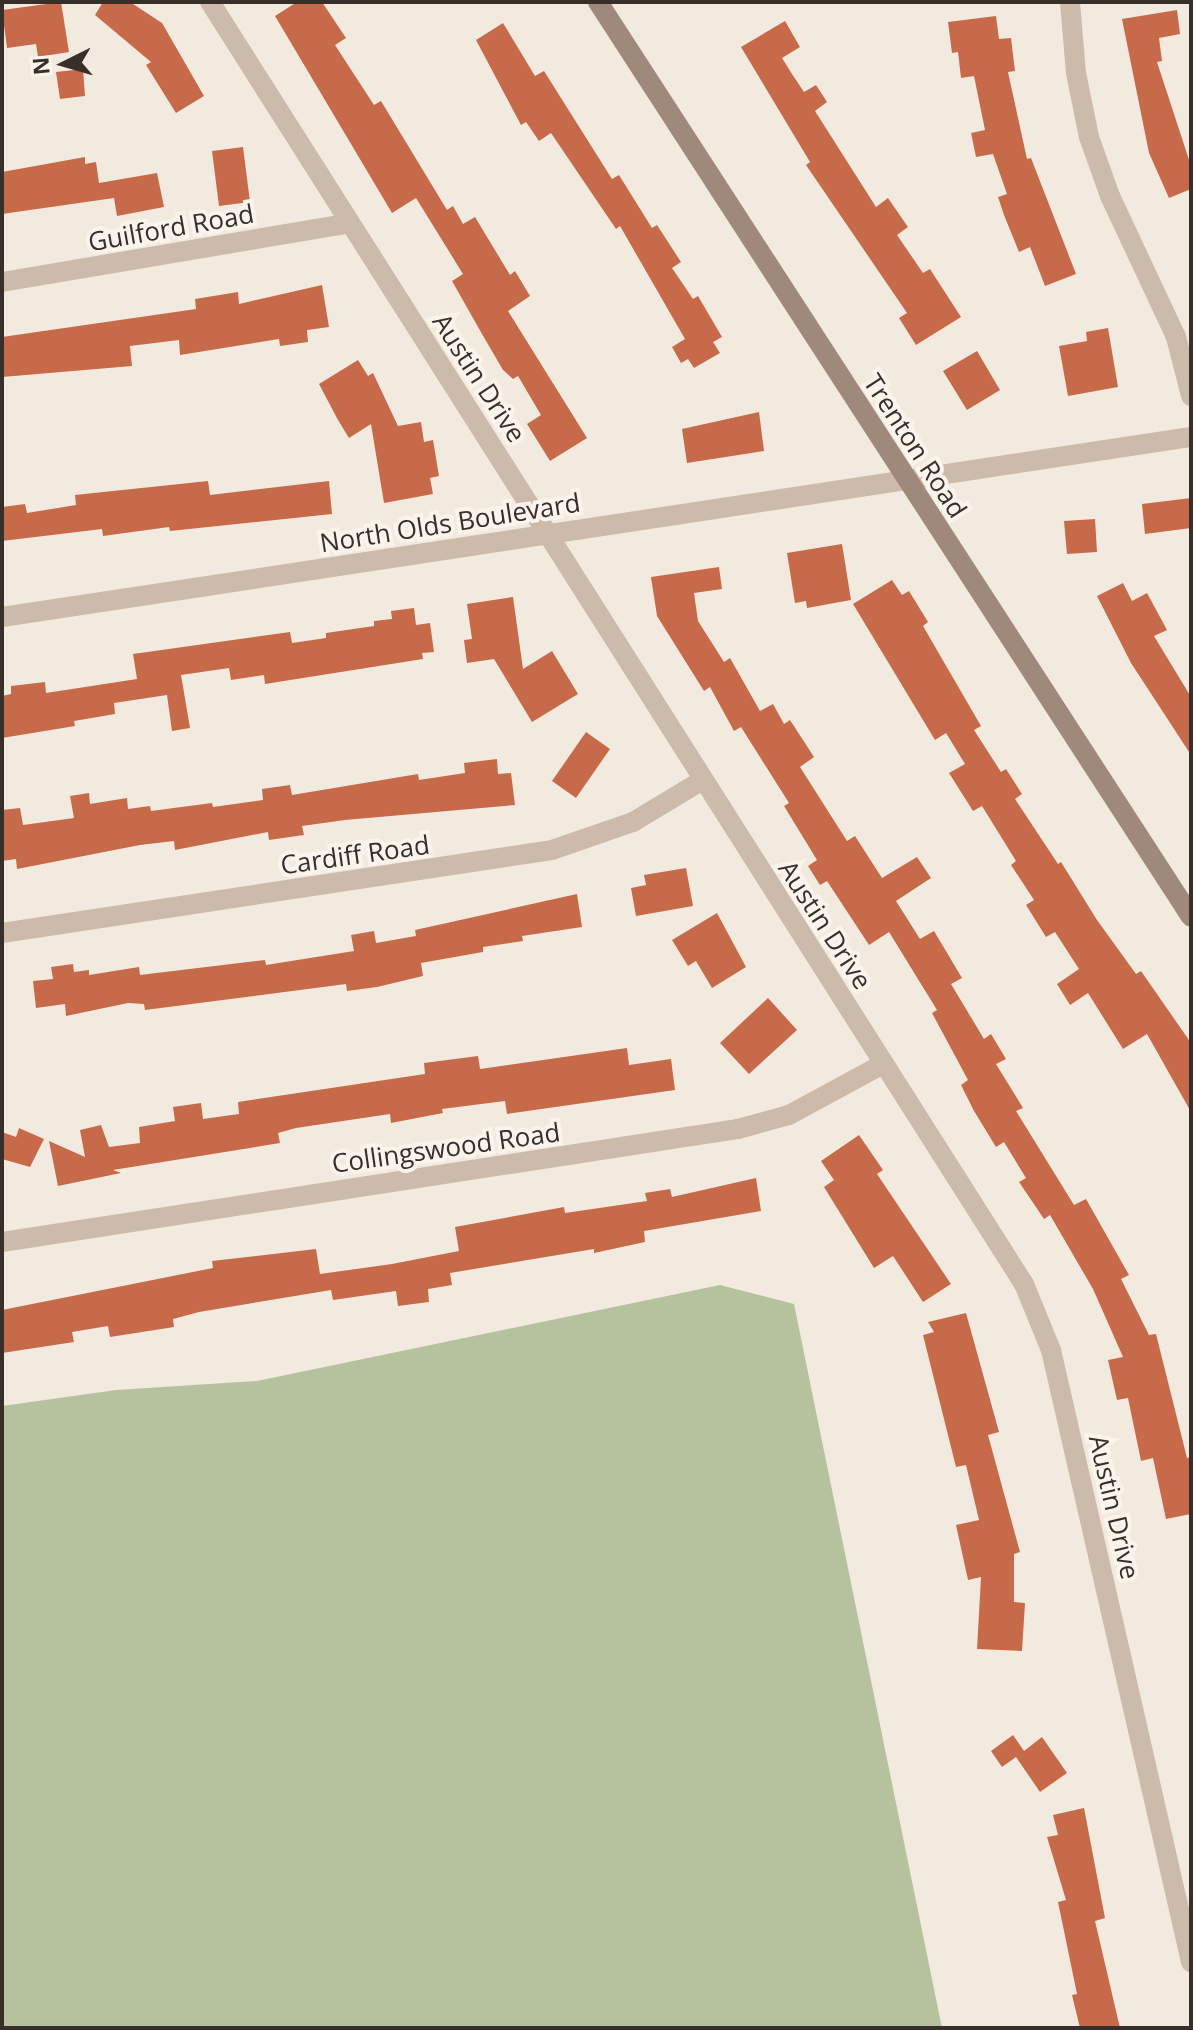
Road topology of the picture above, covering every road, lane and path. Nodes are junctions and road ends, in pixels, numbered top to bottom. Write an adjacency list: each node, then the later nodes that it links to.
1 (210, 2): 4 (street, Austin Drive)
2 (598, 2): 8 (main road, Trenton Road)
3 (1070, 2): 6 (street)
4 (349, 223): 5 (street, Guilford Road); 9 (street, Austin Drive)
5 (2, 282)
6 (1191, 396)
7 (1191, 437): 8 (street, North Olds Boulevard)
8 (905, 481): 9 (street, North Olds Boulevard); 12 (main road, Trenton Road)
9 (546, 535): 10 (street, North Olds Boulevard); 11 (street, Austin Drive)
10 (2, 617)
11 (701, 781): 13 (street, Cardiff Road); 14 (street, Austin Drive)
12 (1191, 917)
13 (2, 933)
14 (883, 1064): 15 (street, Collingswood Road); 16 (street, Austin Drive)
15 (2, 1242)
16 (1191, 1962)

